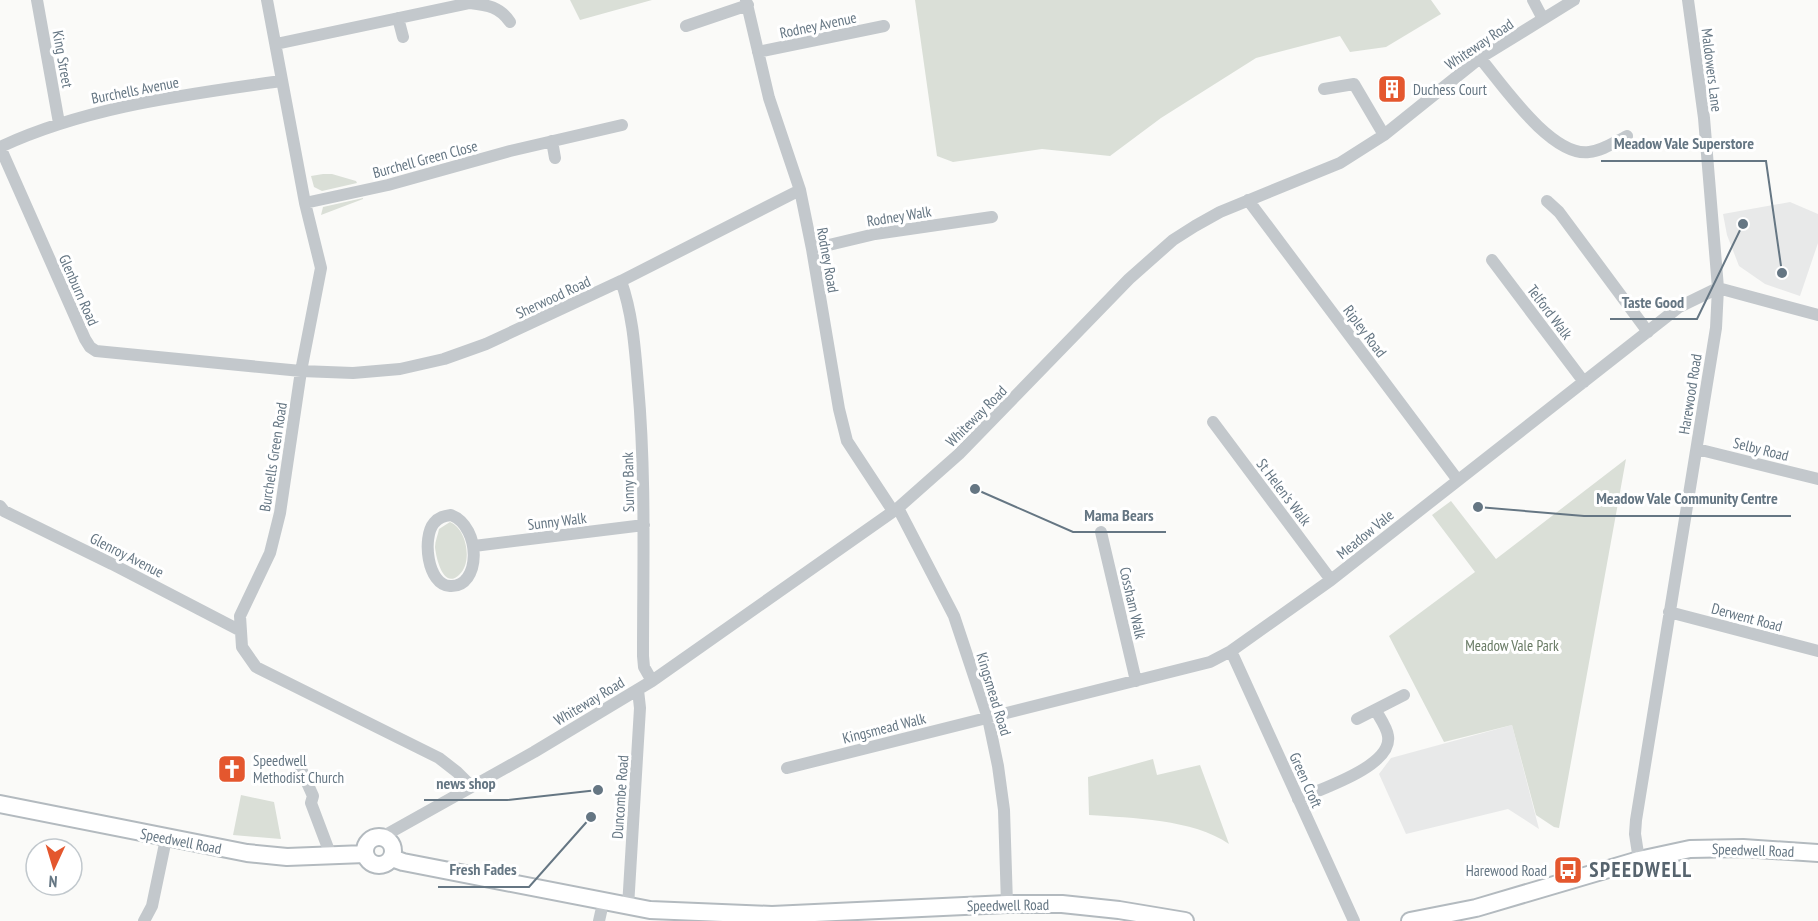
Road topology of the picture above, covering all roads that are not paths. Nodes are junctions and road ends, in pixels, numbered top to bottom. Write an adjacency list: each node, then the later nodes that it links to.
1 (37, 0): 18 (street, King Street)
2 (267, 0): 13 (street, Burchells Green Road)
3 (1533, 0): 8 (street)
4 (1574, 0): 8 (street, Whiteway Road)
5 (1687, 0): 33 (street, Maldowers Lane)
6 (747, 2): 10 (street, Rodney Road); 14 (street, Rodney Road)
7 (398, 18): 9 (street); 12 (street); 13 (street)
8 (1543, 19): 15 (street, Whiteway Road)
9 (510, 22)
10 (686, 26)
11 (884, 26): 14 (street, Rodney Avenue)
12 (403, 37)
13 (276, 44): 16 (street, Burchells Green Road)
14 (758, 52): 25 (street, Rodney Road)
15 (1480, 58): 20 (street, Whiteway Road); 21 (street)
16 (281, 81): 18 (street, Burchells Avenue); 28 (street, Burchells Green Road)
17 (1324, 89): 20 (street)
18 (59, 123): 23 (street, Burchells Avenue)
19 (622, 125): 22 (street, Burchell Green Close)
20 (1384, 135): 26 (street, Whiteway Road)
21 (1627, 136)
22 (552, 141): 24 (street); 28 (street, Burchell Green Close)
23 (0, 147): 36 (street, Glenburn Road)
24 (555, 158)
25 (800, 190): 30 (street, Rodney Road); 32 (street, Sherwood Road)
26 (1248, 200): 41 (street, Ripley Road); 43 (street, Whiteway Road)
27 (1547, 201): 35 (street)
28 (305, 203): 36 (street, Burchells Green Road)
29 (992, 217): 30 (street, Rodney Walk)
30 (812, 249): 43 (street, Rodney Road)
31 (1492, 260): 37 (street, Telford Walk)
32 (621, 281): 36 (street, Sherwood Road); 44 (street, Sunny Bank)
33 (1718, 288): 34 (street); 35 (street, Meadow Vale); 39 (street, Harewood Road)
34 (1818, 315)
35 (1648, 332): 37 (street, Meadow Vale)
36 (301, 371): 49 (street, Burchells Green Road)
37 (1584, 382): 41 (street, Meadow Vale)
38 (1213, 422): 47 (street, St Helen's Walk)
39 (1697, 449): 40 (street, Selby Road); 48 (street, Harewood Road)
40 (1818, 479)
41 (1457, 480): 47 (street, Meadow Vale)
42 (0, 506): 49 (street, Glenroy Avenue)
43 (895, 510): 52 (street, Whiteway Road); 57 (street, Kingsmead Road)
44 (644, 525): 46 (street, Sunny Walk); 52 (street, Sunny Bank)
45 (1101, 532): 53 (street, Cossham Walk)
46 (474, 546): 46 (street)
47 (1332, 580): 50 (street, Meadow Vale)
48 (1669, 612): 51 (street, Derwent Road); 70 (street, Harewood Road)
49 (241, 631): 61 (street, Burchells Green Road)
50 (1231, 651): 53 (street, Meadow Vale); 62 (street, Green Croft)
51 (1818, 651)
52 (652, 681): 54 (street, Whiteway Road)
53 (1136, 681): 57 (street, Meadow Vale)
54 (638, 690): 61 (street, Whiteway Road); 73 (street, Duncombe Road)
55 (1404, 695): 56 (street)
56 (1376, 711): 58 (street); 62 (street)
57 (988, 717): 59 (street, Kingsmead Walk); 72 (street, Kingsmead Road)
58 (1357, 719)
59 (788, 768)
60 (302, 769): 68 (street)
61 (471, 786): 64 (street, Whiteway Road)
62 (1298, 799): 78 (street, Green Croft)
63 (0, 804): 65 (street, Speedwell Road)
64 (382, 837): 67 (street); 69 (street)
65 (166, 839): 68 (street, Speedwell Road); 76 (street)
66 (1818, 853): 70 (street, Speedwell Road)
67 (364, 854): 68 (street, Speedwell Road); 69 (street, Speedwell Road)
68 (331, 856)
69 (392, 858): 71 (street, Speedwell Road)
70 (1639, 860): 79 (street, Speedwell Road)
71 (497, 881): 73 (street, Speedwell Road); 75 (street, Speedwell Road)
72 (1007, 904): 74 (street, Speedwell Road); 77 (street, Speedwell Road)
73 (628, 907): 74 (street, Speedwell Road)
74 (650, 910): 75 (street, Speedwell Road)
75 (600, 916)
76 (144, 921)
77 (1185, 921)
78 (1354, 921)
79 (1410, 921)

